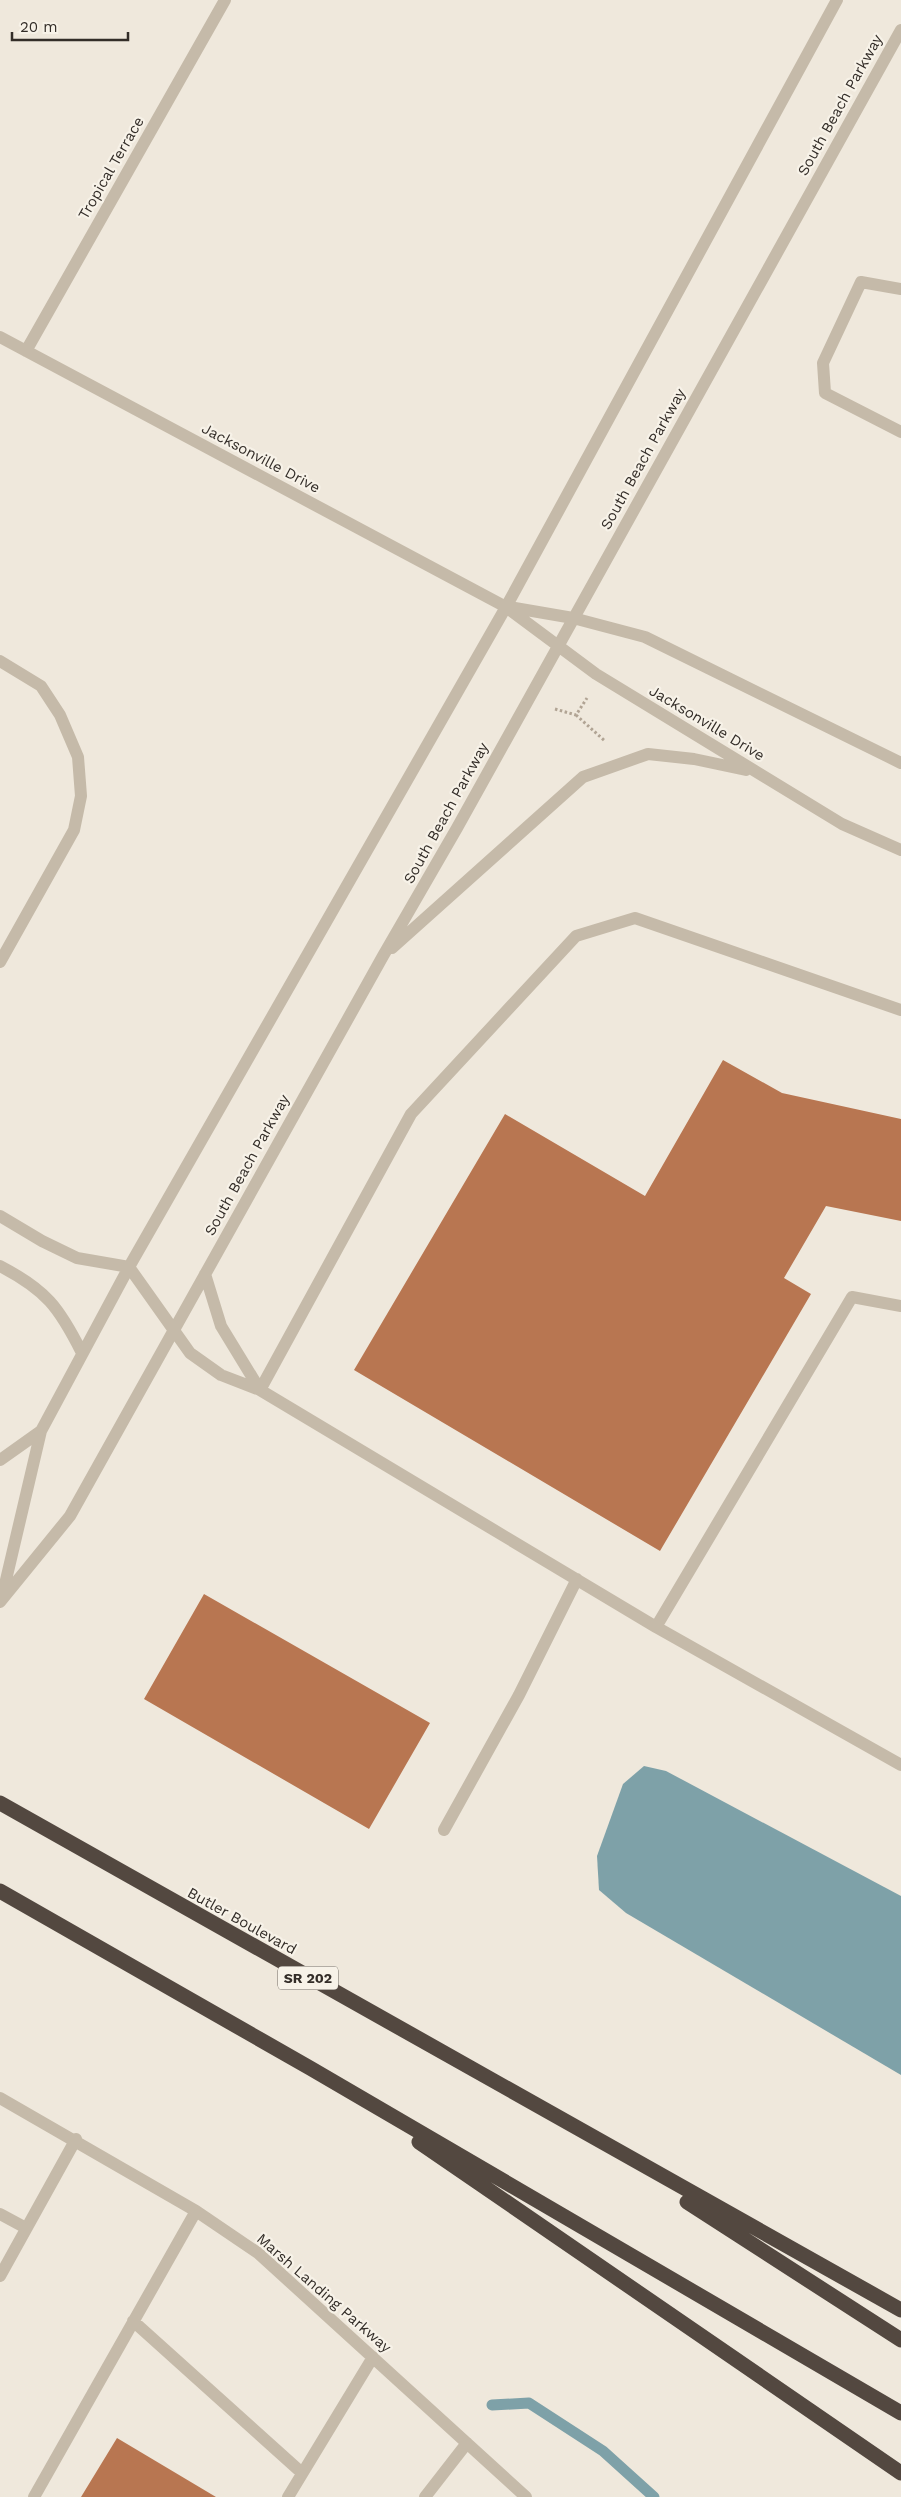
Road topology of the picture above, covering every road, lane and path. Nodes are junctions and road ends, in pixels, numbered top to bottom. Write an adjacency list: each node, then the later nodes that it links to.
1 (225, 0): 6 (street, Tropical Terrace)
2 (837, 0): 8 (street, South Beach Parkway)
3 (901, 30): 9 (street, South Beach Parkway)
4 (901, 289): 7 (street)
5 (0, 337): 6 (street, Jacksonville Drive)
6 (26, 351): 8 (street, Jacksonville Drive)
7 (901, 432)
8 (506, 607): 9 (street, Jacksonville Drive); 10 (street, Jacksonville Drive); 24 (street, South Beach Parkway)
9 (573, 618): 10 (street, South Beach Parkway); 16 (street, Jacksonville Drive)
10 (558, 646): 17 (street, Jacksonville Drive); 19 (street, South Beach Parkway)
11 (0, 661): 20 (street)
12 (589, 696): 14 (path)
13 (555, 709): 14 (path)
14 (576, 715): 15 (path)
15 (612, 746)
16 (901, 763)
17 (756, 772): 18 (street, Jacksonville Drive); 19 (street)
18 (901, 850)
19 (383, 956): 25 (street, South Beach Parkway)
20 (0, 962)
21 (901, 1010): 29 (street)
22 (0, 1216): 24 (street)
23 (0, 1266): 28 (street)
24 (129, 1268): 27 (street); 28 (street, South Beach Parkway)
25 (205, 1274): 27 (street, South Beach Parkway); 29 (street)
26 (901, 1306): 34 (street)
27 (174, 1330): 29 (street); 33 (street, South Beach Parkway)
28 (82, 1353): 30 (street, South Beach Parkway)
29 (260, 1390): 32 (street)
30 (41, 1431): 31 (street); 33 (street, South Beach Parkway)
31 (0, 1460)
32 (577, 1579): 34 (street); 37 (street)
33 (0, 1600)
34 (656, 1627): 35 (street)
35 (901, 1765)
36 (0, 1803): 41 (highway, Butler Boulevard / SR 202)
37 (444, 1830)
38 (5, 1894): 39 (highway)
39 (310, 2068): 51 (highway); 54 (highway)
40 (0, 2098): 42 (street, Marsh Landing Parkway)
41 (573, 2128): 47 (highway); 49 (highway)
42 (76, 2139): 43 (street, Marsh Landing Parkway); 45 (street)
43 (196, 2211): 48 (street); 50 (street, Marsh Landing Parkway)
44 (0, 2214): 45 (street)
45 (26, 2228): 46 (street)
46 (0, 2276)
47 (901, 2310)
48 (133, 2321): 53 (street); 55 (street)
49 (901, 2340)
50 (373, 2357): 52 (street, Marsh Landing Parkway); 53 (street)
51 (901, 2413)
52 (467, 2443): 57 (street); 58 (street, Marsh Landing Parkway)
53 (302, 2473): 56 (street)
54 (901, 2473)
55 (34, 2497)
56 (288, 2497)
57 (425, 2497)
58 (526, 2497)

